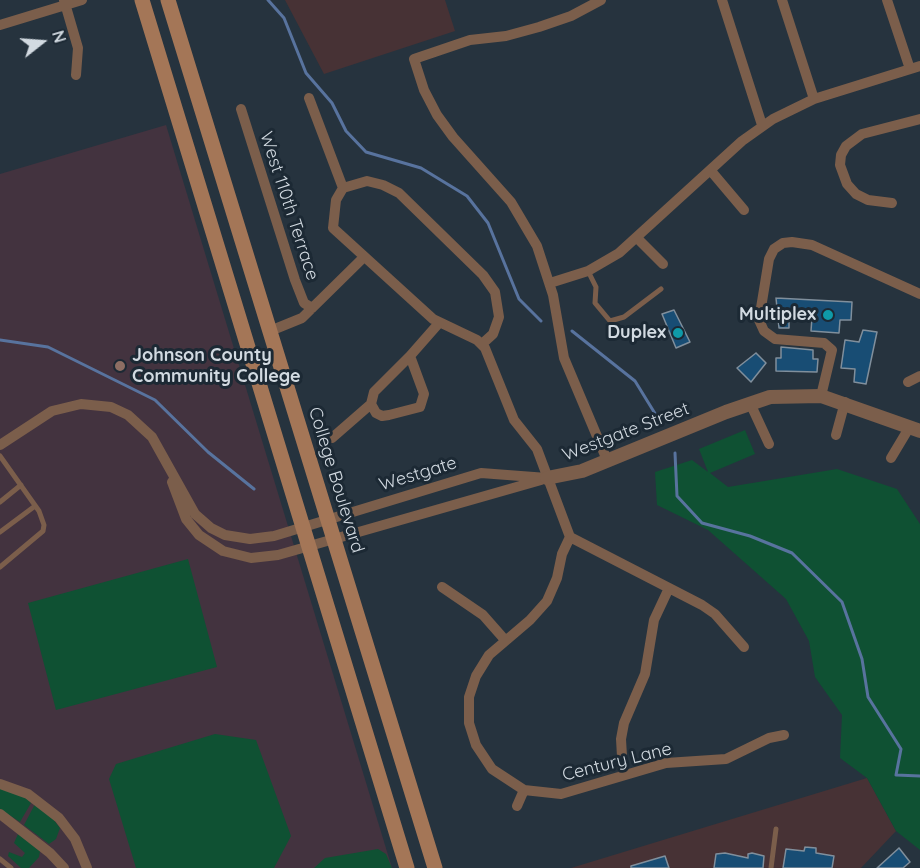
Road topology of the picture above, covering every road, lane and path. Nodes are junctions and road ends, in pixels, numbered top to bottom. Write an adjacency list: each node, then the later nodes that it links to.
1 (82, 0): 8 (street)
2 (142, 0): 53 (main road)
3 (168, 0): 30 (main road, College Boulevard)
4 (601, 0): 25 (street)
5 (722, 0): 16 (street)
6 (782, 0): 13 (street)
7 (886, 0): 10 (street)
8 (65, 3): 9 (street); 11 (street)
9 (0, 25)
10 (915, 68): 13 (street)
11 (76, 75)
12 (309, 98): 18 (street)
13 (814, 99): 16 (street)
14 (241, 109): 28 (street, West 110th Terrace)
15 (920, 119): 19 (street)
16 (762, 125): 17 (street)
17 (711, 171): 20 (street); 21 (street)
18 (344, 188): 22 (street, West 110th Terrace); 31 (street)
19 (892, 202)
20 (744, 210)
21 (637, 238): 23 (street); 24 (street)
22 (364, 257): 28 (street, West 110th Terrace); 29 (street, West 110th Terrace)
23 (663, 264)
24 (588, 272): 25 (street); 26 (lane)
25 (550, 283): 46 (street)
26 (661, 289)
27 (920, 294): 35 (street)
28 (312, 308): 30 (street, West 110th Terrace)
29 (439, 323): 31 (street, West 110th Terrace); 32 (street)
30 (270, 331): 52 (main road, College Boulevard)
31 (482, 344): 48 (street)
32 (410, 356): 38 (street); 38 (street)
33 (920, 376): 34 (street)
34 (908, 382)
35 (822, 396): 36 (street, Westgate Street); 37 (street, Westgate Street)
36 (845, 402): 39 (street, Westgate Street); 40 (street)
37 (750, 403): 42 (street); 46 (street, Westgate Street)
38 (371, 404): 41 (street)
39 (915, 430): 45 (street)
40 (836, 435)
41 (332, 438)
42 (769, 444)
43 (0, 446): 47 (street)
44 (0, 456): 49 (lane)
45 (891, 458)
46 (607, 460): 48 (street, Westgate Street)
47 (169, 469): 53 (street, Westgate); 57 (street, Westgate Street)
48 (547, 478): 52 (street, Westgate); 55 (street); 56 (street, Westgate Street)
49 (21, 485): 50 (lane); 51 (lane)
50 (0, 502)
51 (35, 506): 54 (lane); 58 (lane)
52 (327, 519): 53 (street, Westgate); 56 (main road, College Boulevard)
53 (302, 528): 57 (main road)
54 (0, 532)
55 (570, 537): 60 (street); 61 (street, Century Lane)
56 (334, 539): 57 (street, Westgate Street); 75 (main road, College Boulevard)
57 (308, 547): 74 (main road)
58 (0, 567)
59 (442, 587): 61 (street)
60 (669, 588): 62 (street); 64 (street)
61 (505, 640): 66 (street, Century Lane)
62 (744, 647)
63 (784, 735): 64 (street, Century Lane)
64 (624, 774): 66 (street, Century Lane)
65 (0, 784): 73 (street)
66 (524, 790): 67 (street)
67 (517, 806)
68 (0, 814): 72 (street)
69 (776, 829): 76 (lane)
70 (0, 859): 71 (lane)
71 (10, 868)
72 (64, 868)
73 (87, 868)
74 (407, 868)
75 (435, 868)
76 (771, 868)

